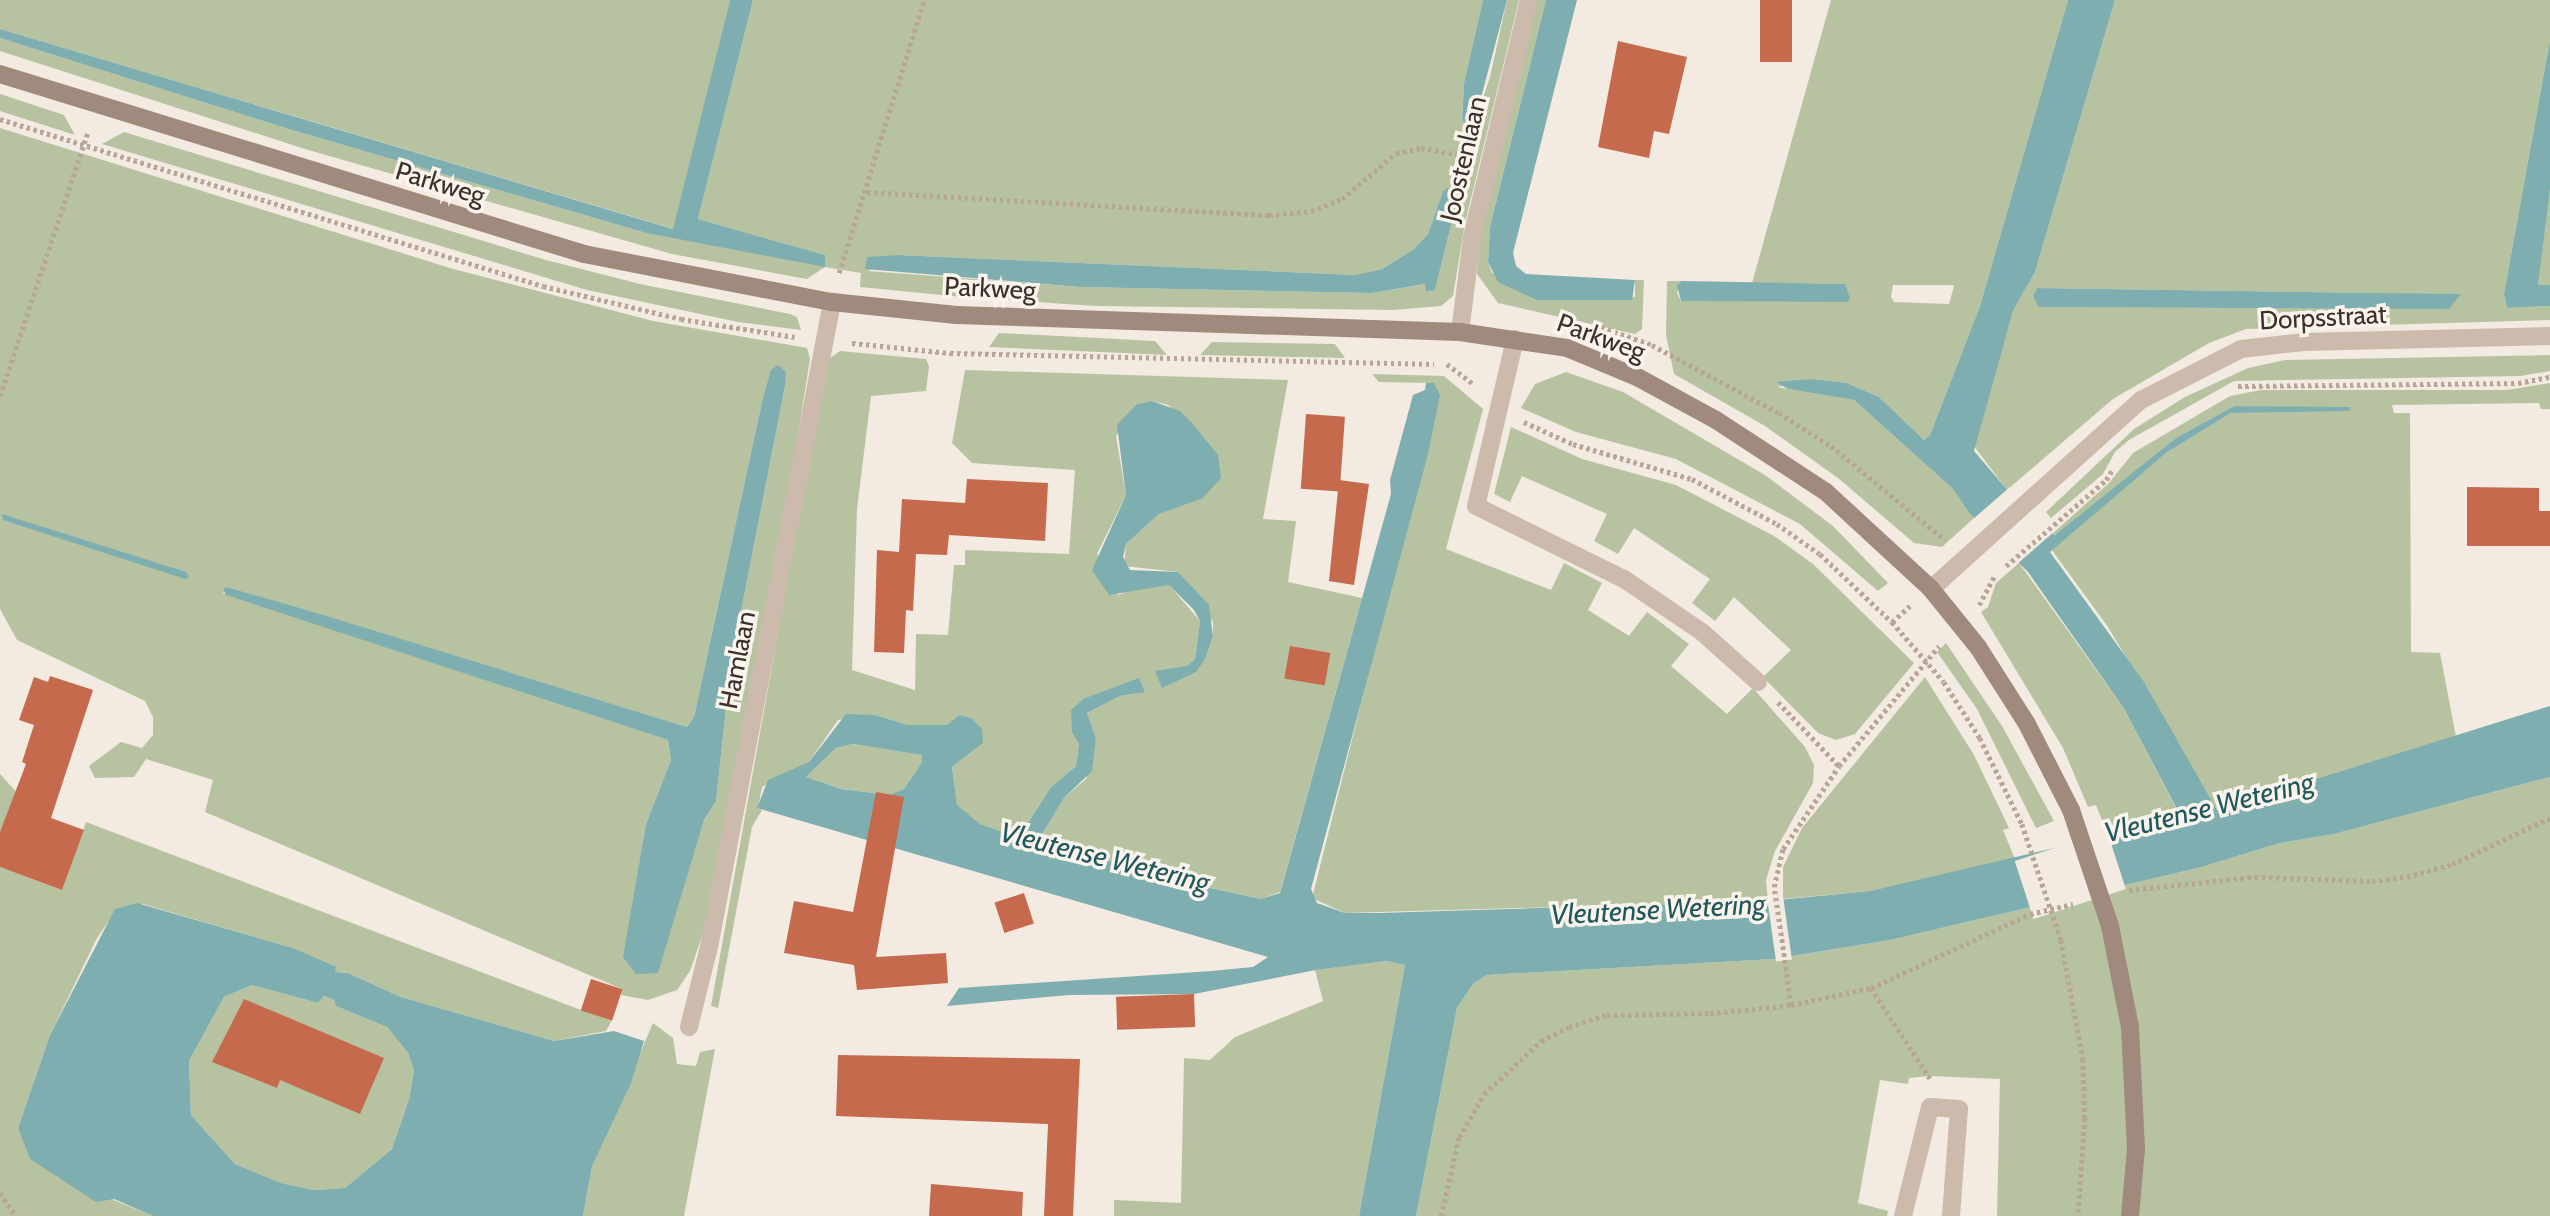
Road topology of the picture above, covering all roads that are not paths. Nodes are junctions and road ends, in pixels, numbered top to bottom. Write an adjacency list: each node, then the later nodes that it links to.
1 (1530, 0): 4 (street, Joostenlaan)
2 (0, 74): 3 (street, Parkweg)
3 (832, 302): 4 (street, Parkweg); 9 (street, Hamlaan)
4 (1460, 332): 6 (street, Parkweg)
5 (2550, 336): 7 (street, Dorpsstraat)
6 (1516, 339): 7 (street, Parkweg); 8 (street)
7 (1931, 589): 12 (street, Parkweg, bridge)
8 (1758, 682)
9 (690, 1027)
10 (1903, 1216): 11 (street)
11 (1951, 1216)
12 (2130, 1216)

